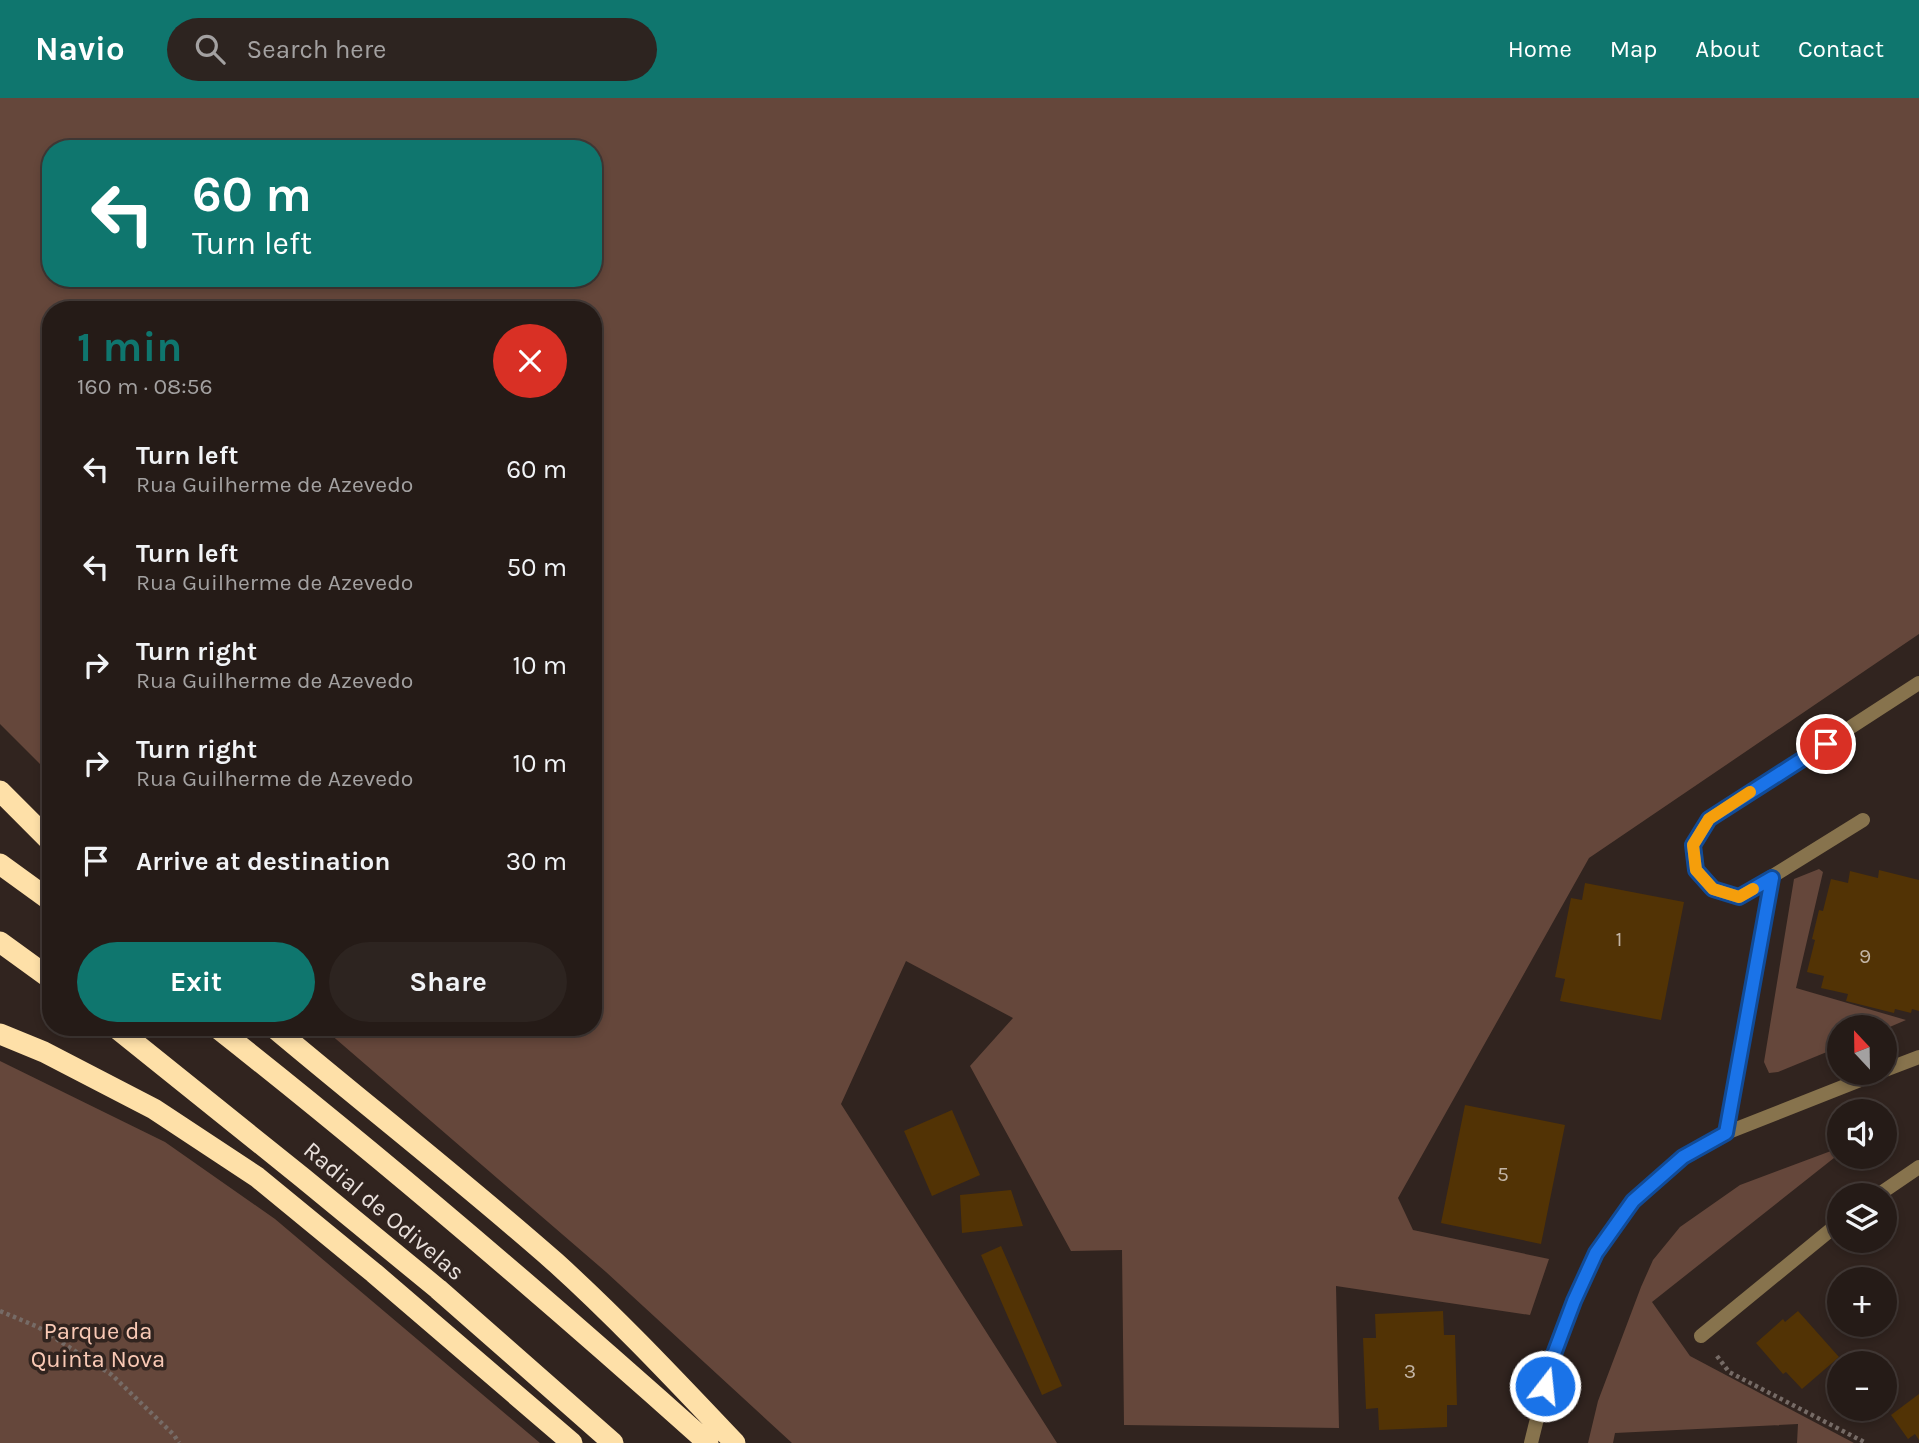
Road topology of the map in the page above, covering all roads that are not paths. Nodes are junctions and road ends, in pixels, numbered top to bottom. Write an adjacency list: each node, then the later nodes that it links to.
1 (1919, 683): 6 (street)
2 (0, 790): 4 (highway)
3 (1863, 820): 6 (street)
4 (42, 833)
5 (0, 864): 7 (highway)
6 (1772, 878): 17 (street)
7 (42, 894)
8 (0, 942): 9 (highway)
9 (42, 972)
10 (0, 1034): 22 (highway)
11 (126, 1036): 23 (highway, Radial de Odivelas)
12 (227, 1036): 24 (highway, Radial de Odivelas)
13 (284, 1036): 25 (highway)
14 (1919, 1057): 15 (street)
15 (1897, 1065)
16 (1848, 1085): 17 (street)
17 (1726, 1133): 26 (street)
18 (1919, 1167): 19 (street)
19 (1896, 1183)
20 (1827, 1233): 21 (street)
21 (1701, 1336)
22 (572, 1443)
23 (613, 1443)
24 (708, 1443)
25 (735, 1443)
26 (1531, 1443)

